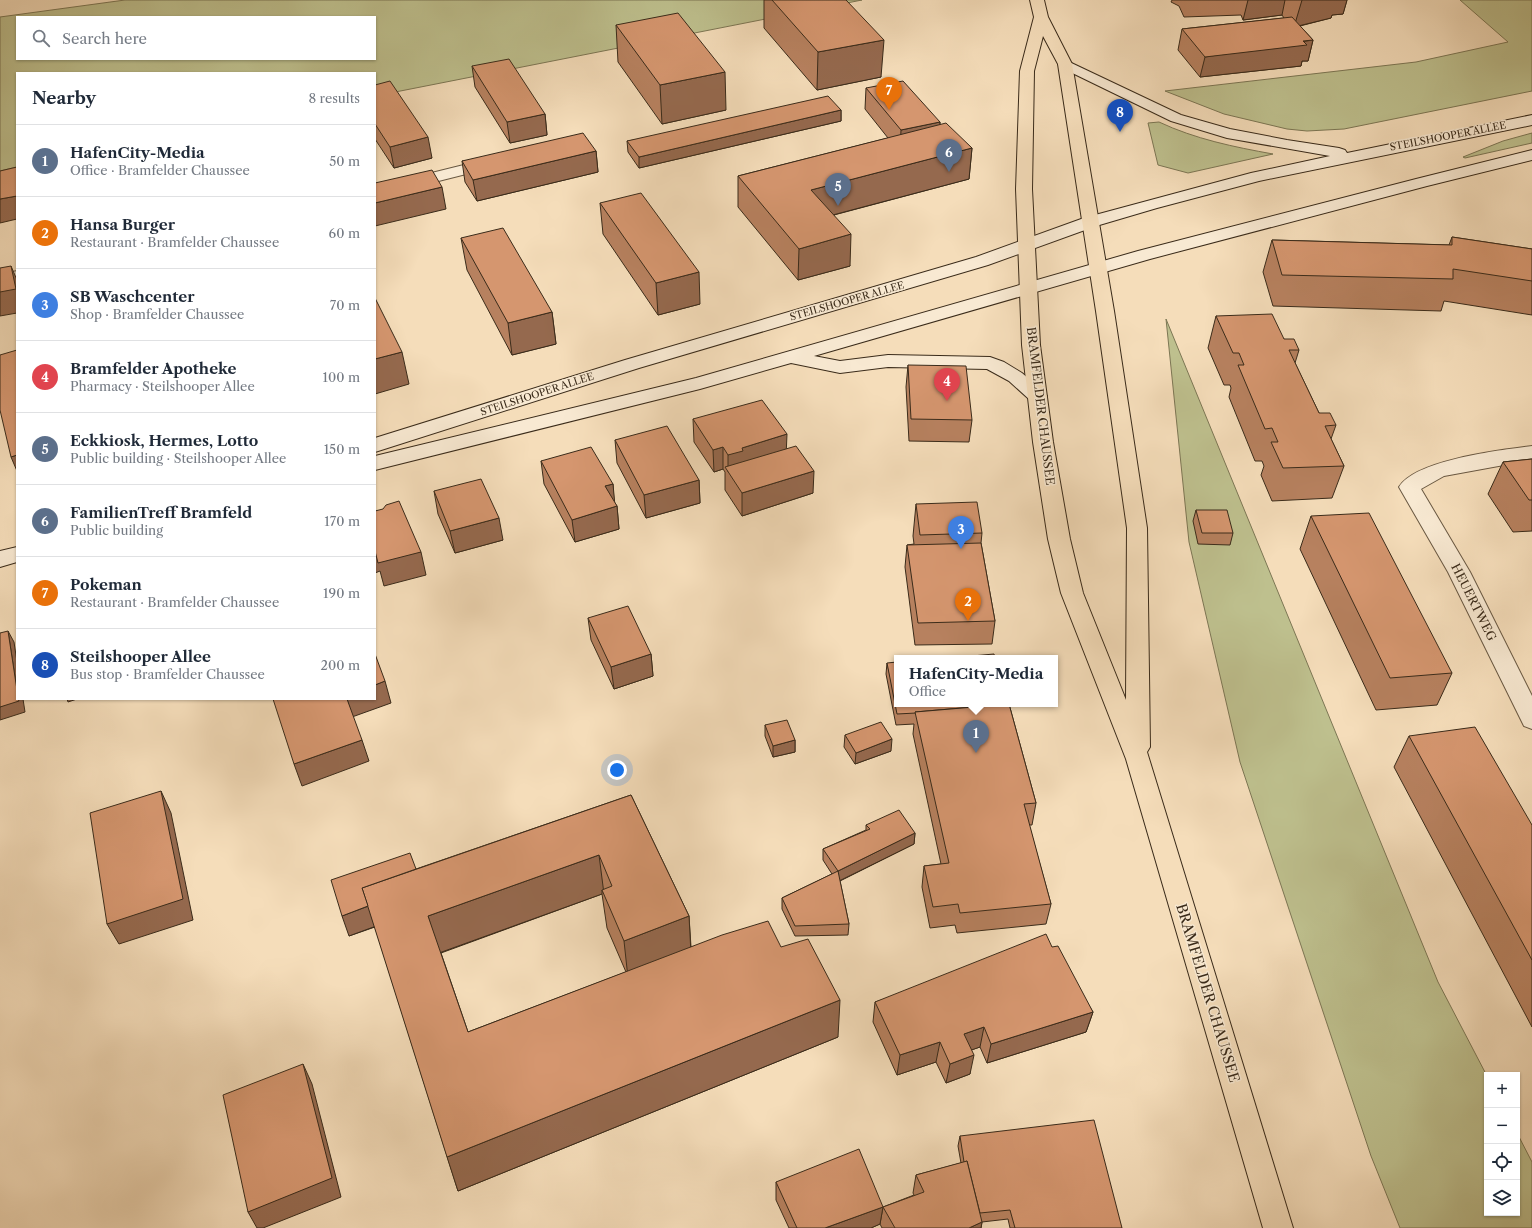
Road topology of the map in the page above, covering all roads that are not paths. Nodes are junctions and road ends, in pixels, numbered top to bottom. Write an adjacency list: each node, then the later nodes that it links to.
1 (1038, 0): 2 (main road, BRAMFELDER CHAUSSEE)
2 (1041, 17): 3 (main road, BRAMFELDER CHAUSSEE); 10 (main road, BRAMFELDER CHAUSSEE)
3 (1065, 64): 5 (main road); 9 (main road, BRAMFELDER CHAUSSEE)
4 (1532, 120): 5 (main road, STEILSHOOPER ALLEE)
5 (1352, 155): 9 (main road, STEILSHOOPER ALLEE)
6 (1532, 155): 11 (main road, STEILSHOOPER ALLEE)
7 (510, 159): 8 (main road)
8 (376, 192)
9 (1090, 222): 10 (main road, STEILSHOOPER ALLEE); 11 (main road, BRAMFELDER CHAUSSEE)
10 (1027, 246): 14 (main road, BRAMFELDER CHAUSSEE); 17 (main road, STEILSHOOPER ALLEE)
11 (1098, 268): 14 (main road, STEILSHOOPER ALLEE); 23 (main road, BRAMFELDER CHAUSSEE)
12 (16, 276): 13 (main road)
13 (0, 280)
14 (1028, 288): 15 (main road, STEILSHOOPER ALLEE); 16 (main road, BRAMFELDER CHAUSSEE)
15 (791, 357): 16 (main road); 19 (main road, STEILSHOOPER ALLEE)
16 (1037, 396): 23 (main road, BRAMFELDER CHAUSSEE)
17 (376, 446)
18 (1532, 453): 22 (main road, HEUERTWEG)
19 (376, 462)
20 (16, 554): 21 (main road)
21 (0, 559)
22 (1532, 720)
23 (1138, 759): 24 (main road, BRAMFELDER CHAUSSEE)
24 (1278, 1228)

